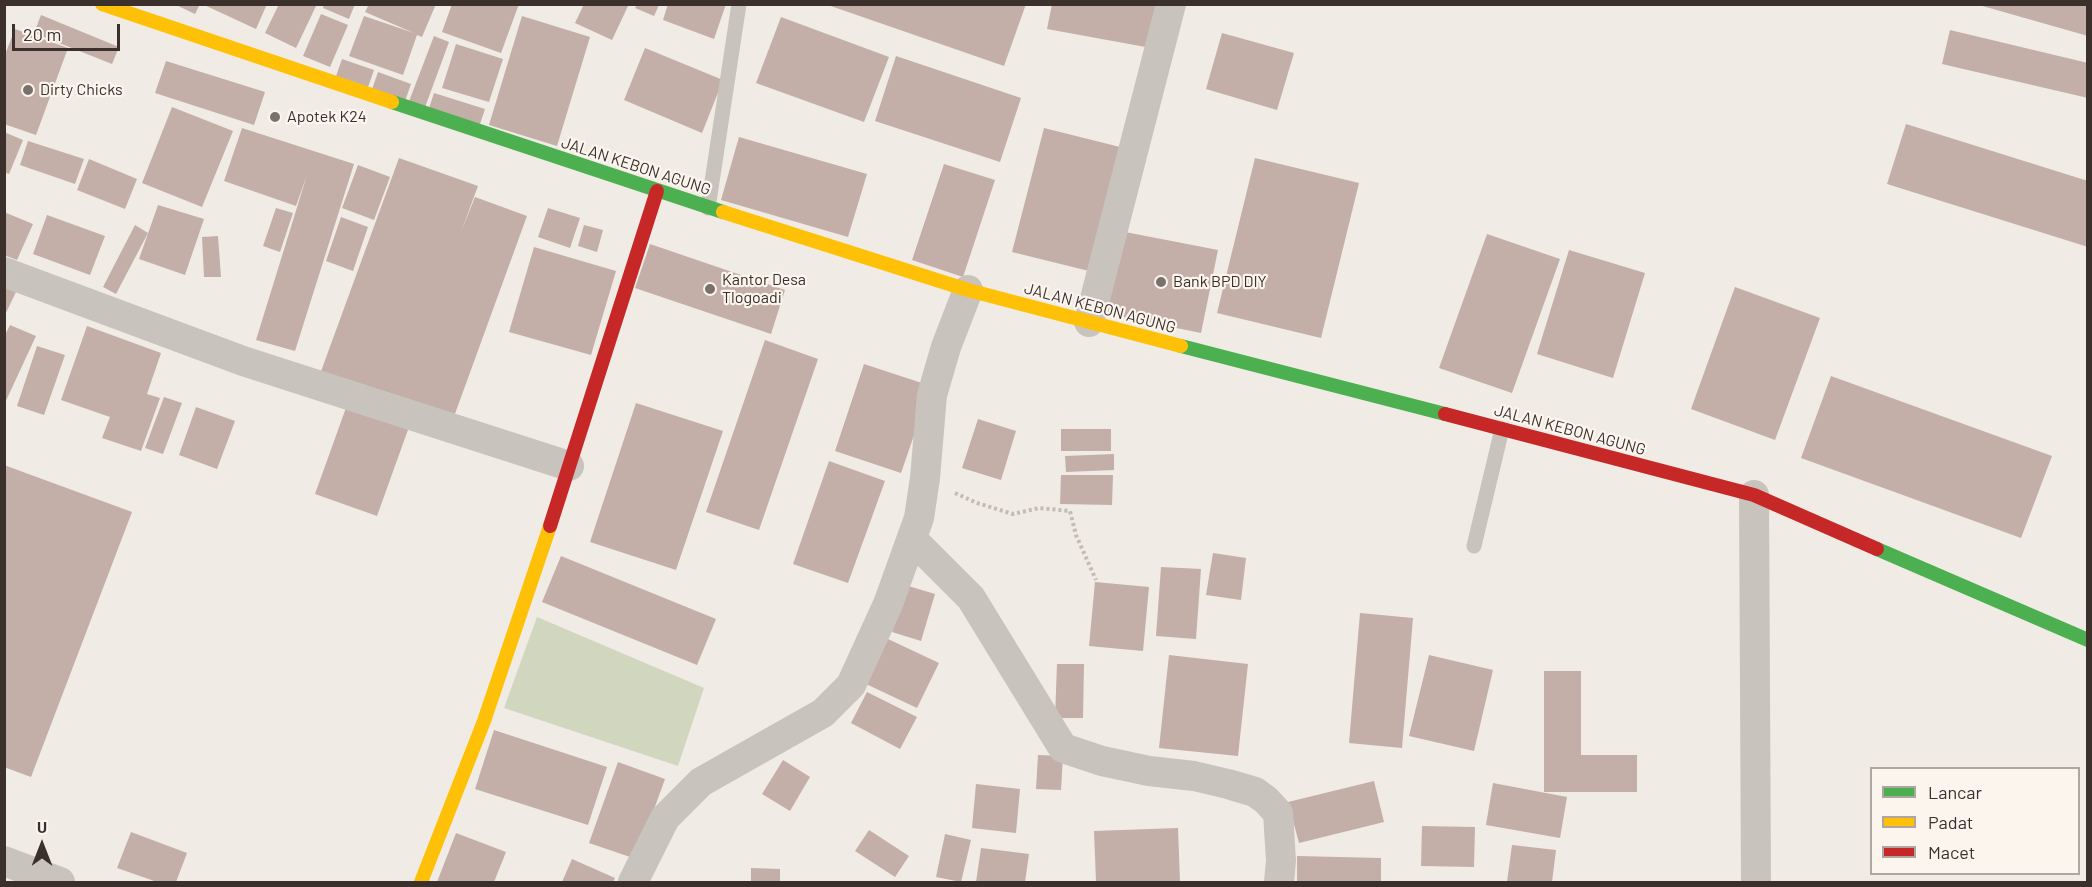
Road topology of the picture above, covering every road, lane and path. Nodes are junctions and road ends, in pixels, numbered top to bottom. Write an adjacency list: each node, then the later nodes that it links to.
1 (102, 4): 4 (main road, JALAN KEBON AGUNG)
2 (738, 4): 5 (lane)
3 (1171, 4): 8 (street)
4 (657, 192): 5 (main road, JALAN KEBON AGUNG); 10 (main road)
5 (708, 208): 7 (main road, JALAN KEBON AGUNG)
6 (4, 272): 10 (street)
7 (968, 290): 8 (main road, JALAN KEBON AGUNG); 11 (street)
8 (1089, 322): 9 (main road, JALAN KEBON AGUNG)
9 (1502, 429): 12 (main road, JALAN KEBON AGUNG); 14 (lane)
10 (569, 466): 19 (main road)
11 (925, 478): 13 (street); 15 (path)
12 (1754, 495): 16 (main road, JALAN KEBON AGUNG); 22 (street)
13 (912, 539): 20 (street); 21 (street)
14 (1474, 546)
15 (1096, 580)
16 (2088, 640)
17 (4, 861): 18 (street)
18 (60, 882)
19 (421, 882)
20 (633, 882)
21 (1279, 882)
22 (1756, 882)

